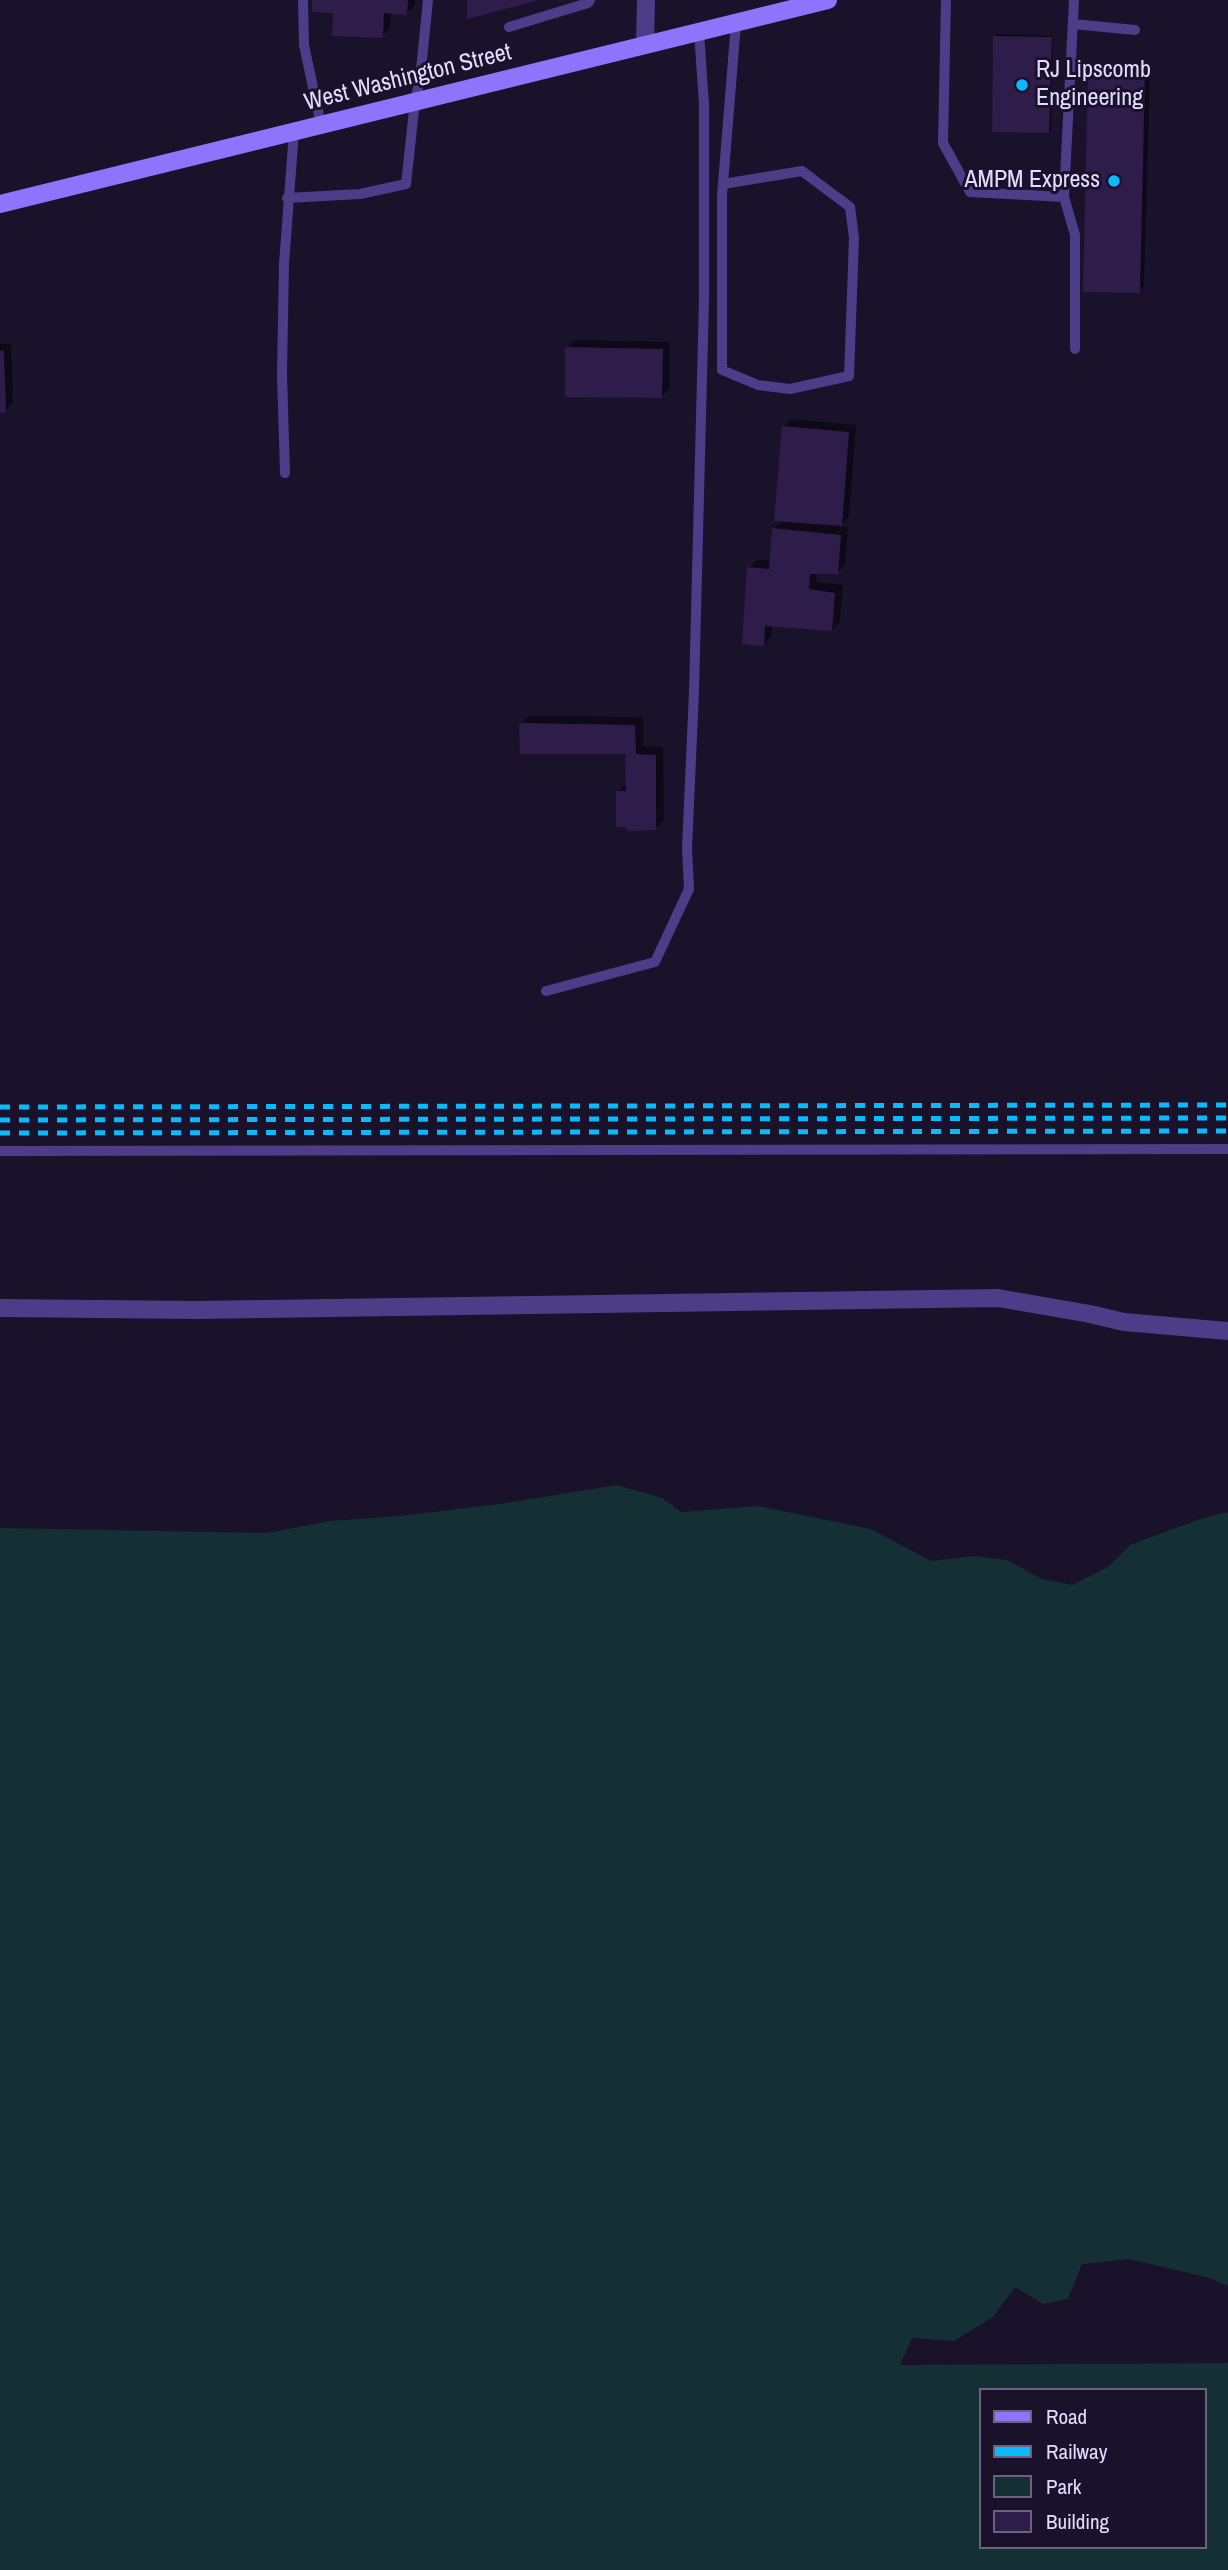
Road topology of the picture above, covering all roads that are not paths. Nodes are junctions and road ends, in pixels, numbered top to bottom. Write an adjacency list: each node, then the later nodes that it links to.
1 (303, 0): 15 (lane)
2 (428, 0): 14 (lane)
3 (590, 0): 10 (lane)
4 (646, 0): 13 (street)
5 (828, 0): 8 (main road, West Washington Street)
6 (946, 0): 18 (lane)
7 (1074, 0): 9 (lane)
8 (736, 23): 12 (main road, West Washington Street); 17 (lane)
9 (1073, 24): 11 (lane); 18 (lane)
10 (509, 27)
11 (1135, 30)
12 (699, 32): 13 (main road, West Washington Street); 23 (lane)
13 (645, 45): 14 (main road, West Washington Street)
14 (415, 101): 15 (main road, West Washington Street); 19 (lane)
15 (321, 125): 16 (main road, West Washington Street)
16 (294, 131): 19 (lane); 20 (main road, West Washington Street)
17 (723, 184): 17 (lane)
18 (1064, 197): 21 (lane)
19 (288, 198): 22 (lane)
20 (0, 204)
21 (1075, 349)
22 (285, 473)
23 (545, 991)
24 (1228, 1149): 25 (lane)
25 (0, 1151)
26 (0, 1308): 27 (street)
27 (1228, 1331)

